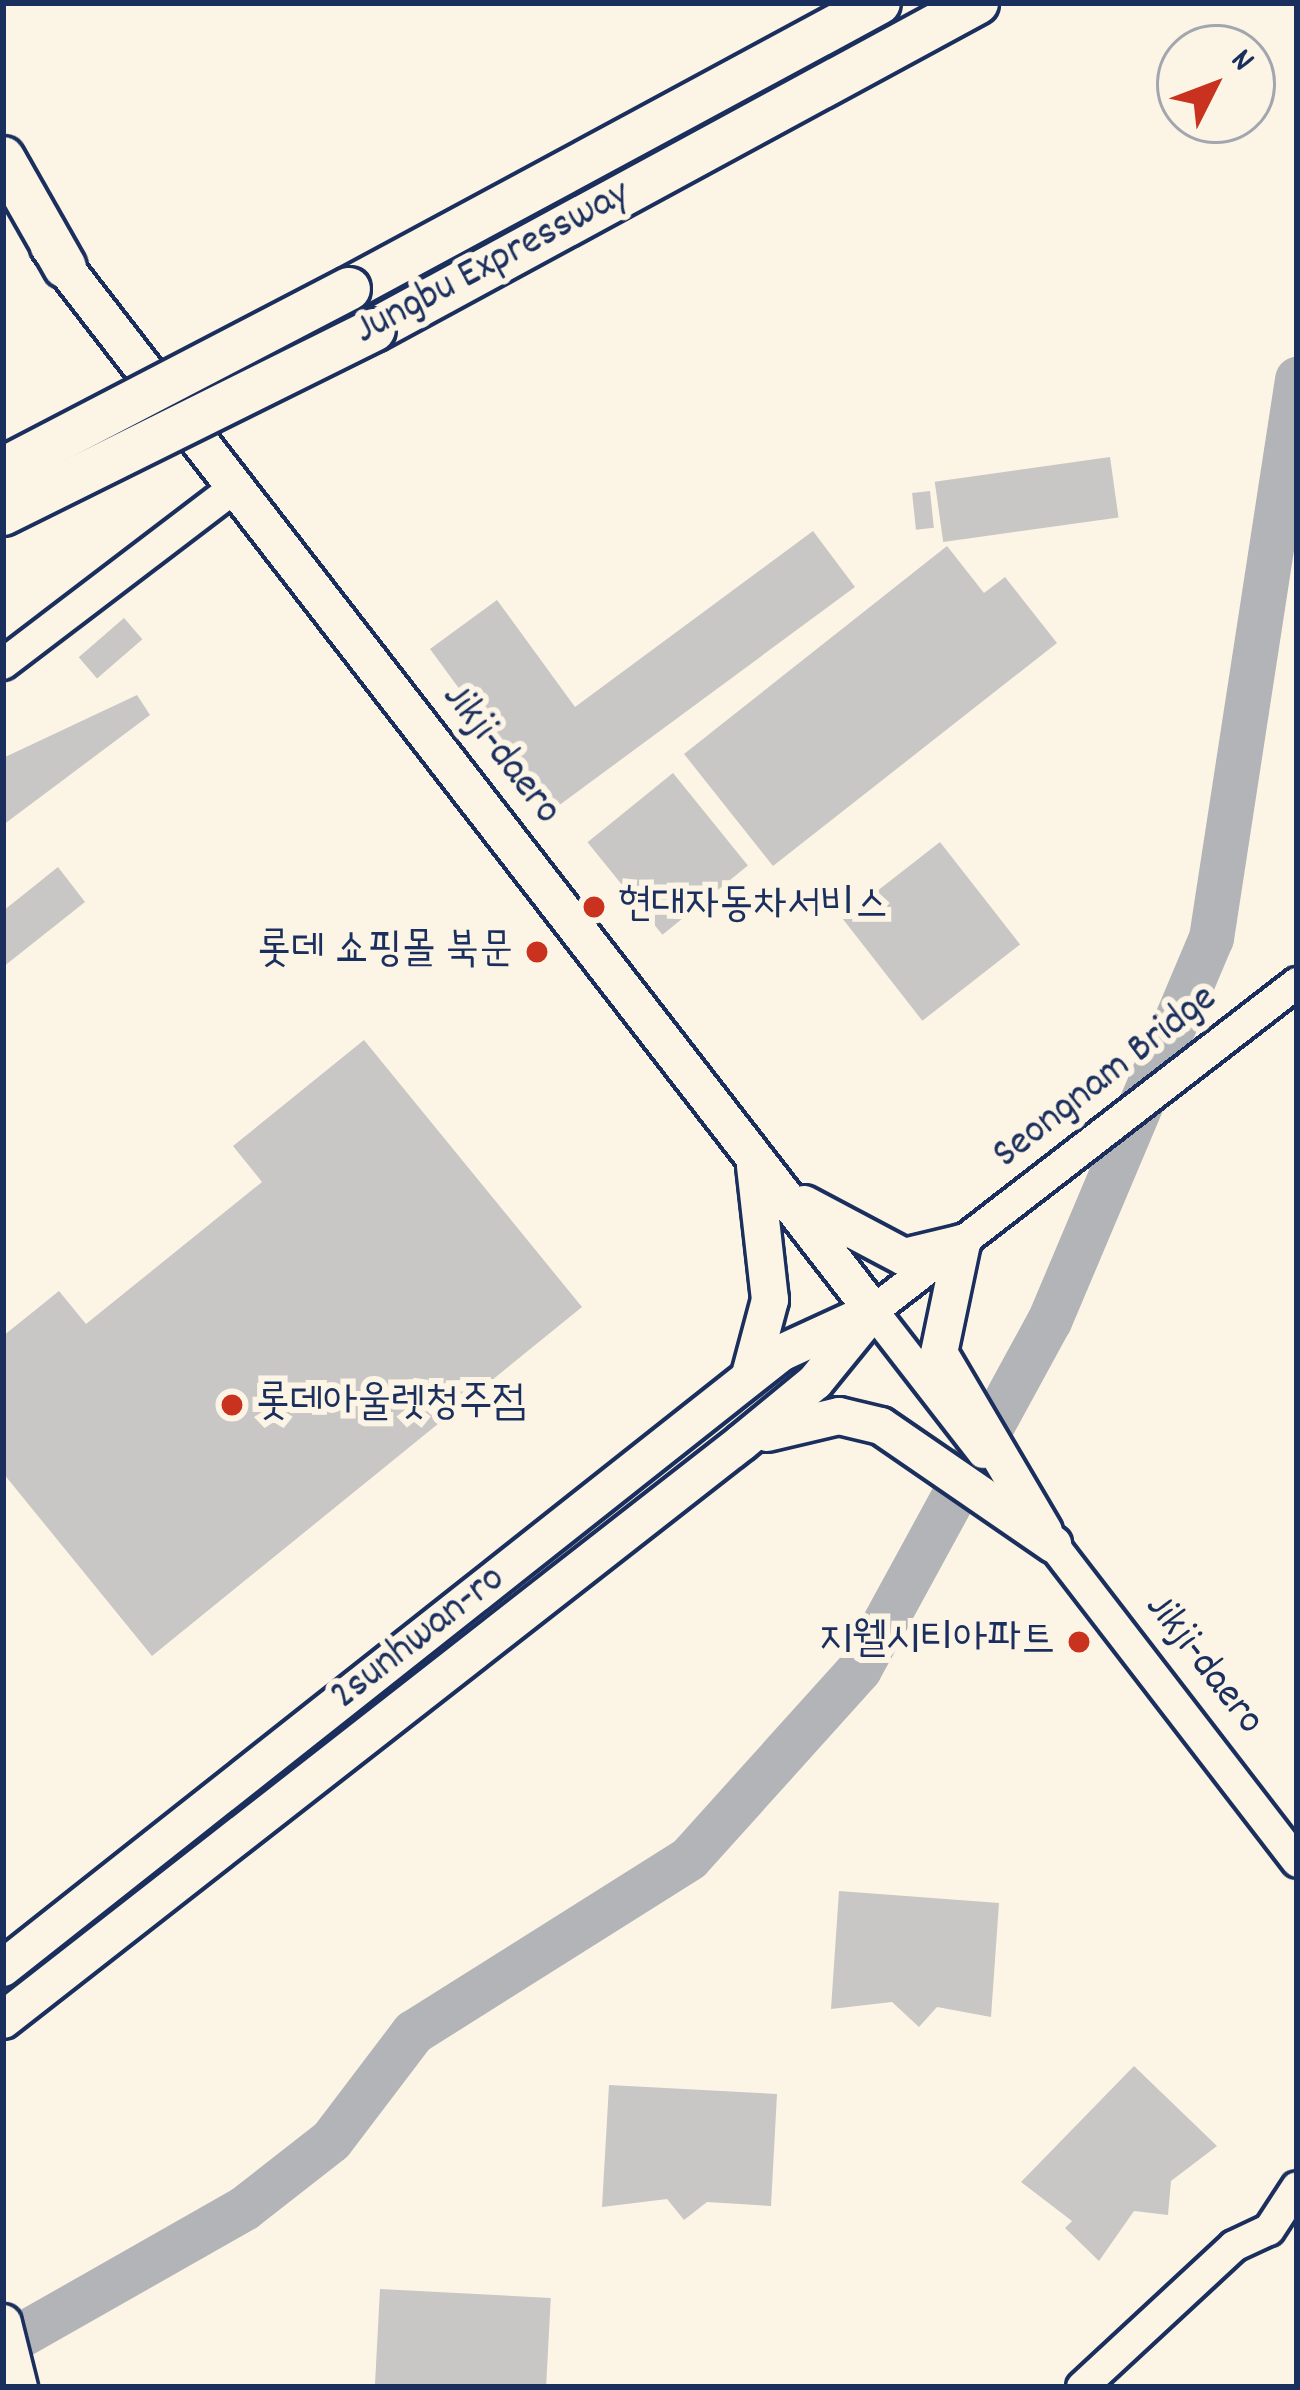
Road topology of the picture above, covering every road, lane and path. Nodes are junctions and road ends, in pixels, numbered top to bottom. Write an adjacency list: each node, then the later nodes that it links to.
1 (880, 3): 6 (highway, Jungbu Expressway, bridge)
2 (977, 3): 8 (highway, Jungbu Expressway, bridge)
3 (3, 158): 5 (highway)
4 (3, 188): 5 (main road, Jikji-daero)
5 (65, 268): 7 (main road, Jikji-daero)
6 (3, 469)
7 (235, 487): 9 (street); 11 (main road, Jikji-daero)
8 (3, 514)
9 (3, 664)
10 (1297, 983): 12 (street, Seongnam Bridge)
11 (754, 1156): 12 (main road); 13 (main road, Jikji-daero); 15 (main road)
12 (964, 1242): 13 (street, 2sunhwan-ro); 14 (main road)
13 (873, 1311): 14 (street, Jikji-daero); 15 (main road, 2sunhwan-ro); 16 (main road, 2sunhwan-ro)
14 (937, 1379): 17 (main road)
15 (747, 1380): 20 (main road, 2sunhwan-ro)
16 (741, 1443): 17 (main road); 19 (main road, 2sunhwan-ro)
17 (1042, 1529): 18 (street, Jikji-daero)
18 (1297, 1862)
19 (149, 1910): 22 (main road, 2sunhwan-ro); 23 (main road)
20 (19, 1949): 21 (main road, 2sunhwan-ro)
21 (3, 1968)
22 (3, 2020)
23 (3, 2049)
24 (1297, 2187): 29 (street)
25 (3, 2324): 28 (main road)
26 (3, 2349): 28 (street)
27 (3, 2361): 28 (main road)
28 (19, 2387)
29 (1082, 2387)

